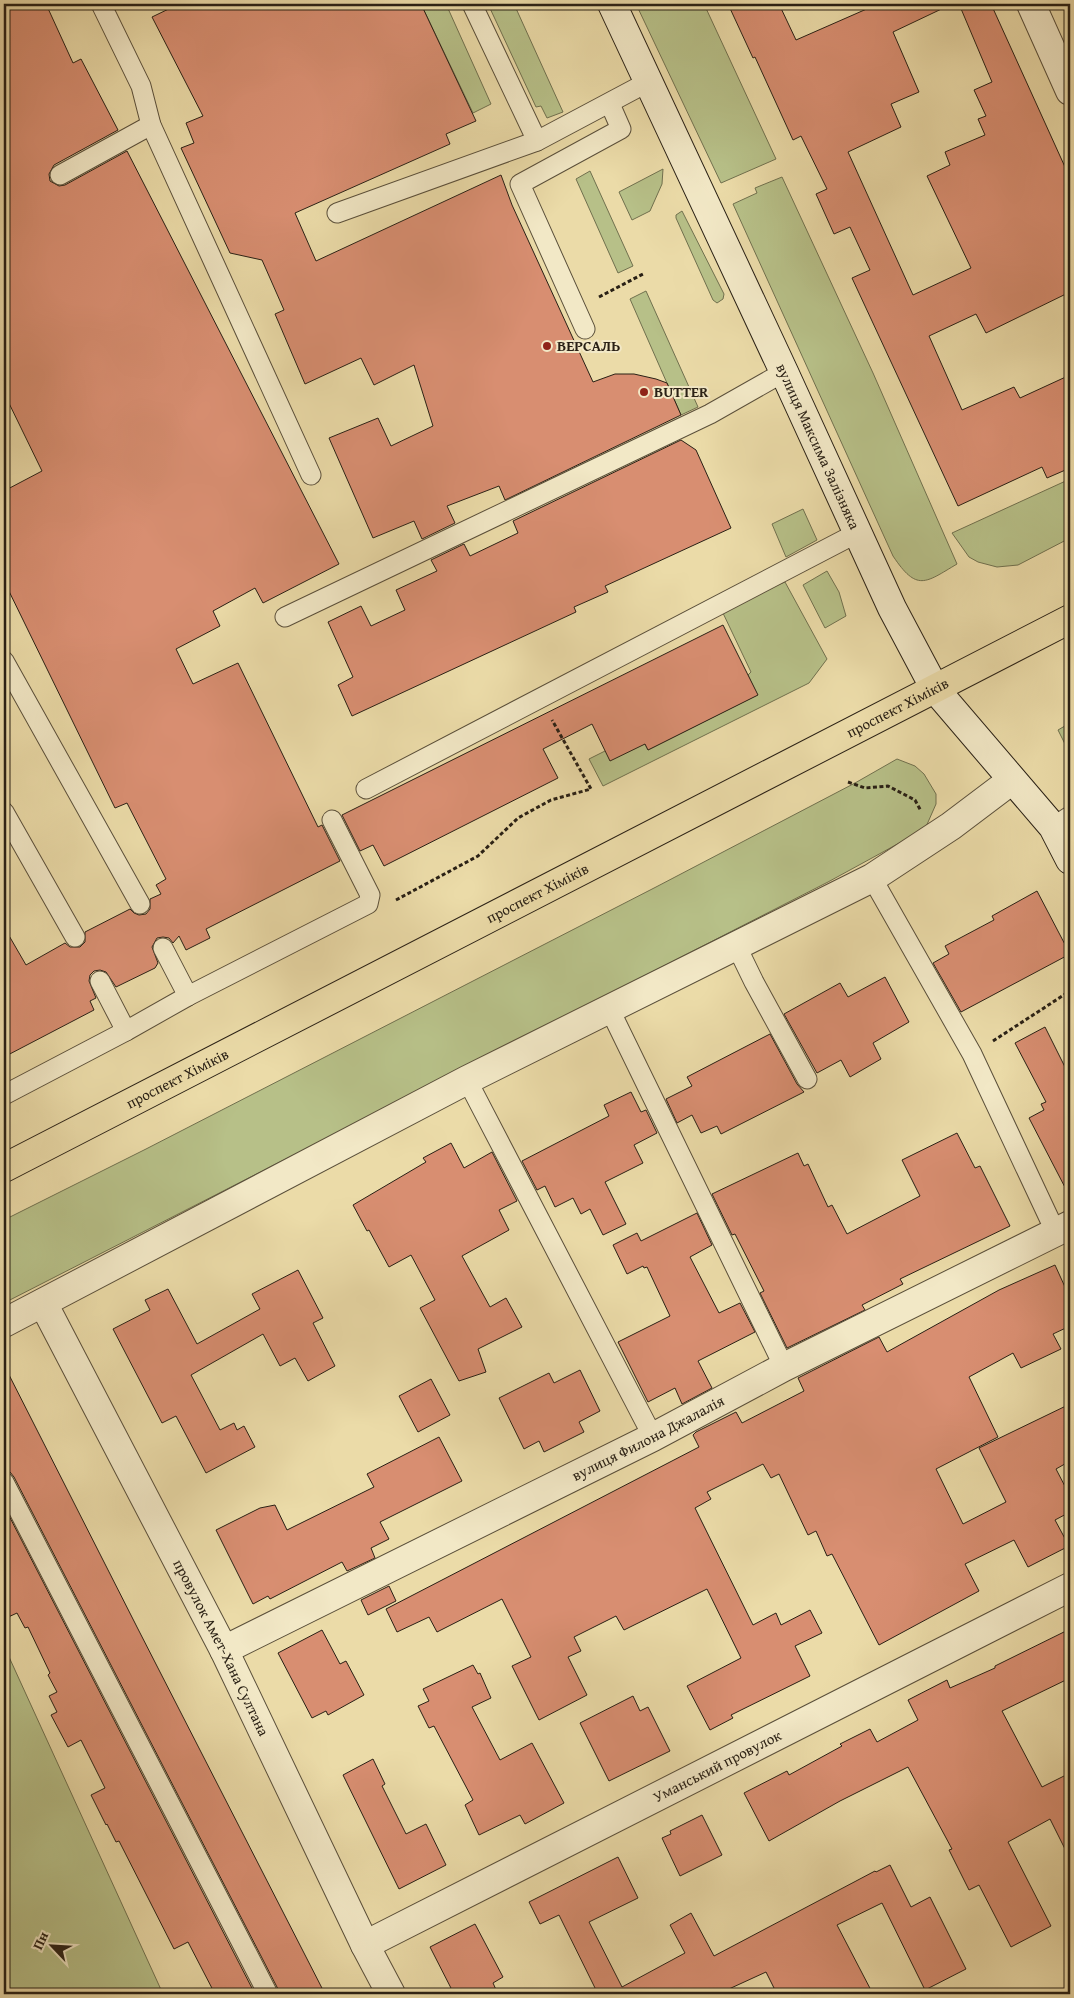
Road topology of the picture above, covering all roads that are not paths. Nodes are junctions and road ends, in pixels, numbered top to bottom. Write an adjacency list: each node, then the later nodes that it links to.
1 (101, 4): 8 (lane)
2 (472, 4): 9 (lane)
3 (612, 4): 5 (street, вулиця Максима Залізняка)
4 (1031, 4): 6 (street)
5 (648, 82): 7 (lane); 13 (street, вулиця Максима Залізняка)
6 (1070, 91)
7 (610, 104): 9 (lane); 12 (lane)
8 (151, 125): 10 (lane); 14 (lane)
9 (537, 141): 11 (lane)
10 (60, 175)
11 (336, 213)
12 (586, 329)
13 (784, 372): 15 (street, вулиця Максима Залізняка); 16 (lane)
14 (311, 475)
15 (857, 533): 19 (street, вулиця Максима Залізняка); 21 (lane)
16 (285, 617)
17 (1070, 619): 19 (main road, проспект Хіміків)
18 (4, 661): 27 (lane)
19 (935, 689): 20 (street, вулиця Максима Залізняка); 38 (main road, проспект Хіміків)
20 (1012, 780): 24 (street, вулиця Максима Залізняка); 26 (street)
21 (366, 790)
22 (4, 812): 28 (lane)
23 (332, 820): 32 (lane)
24 (1061, 821): 25 (street, вулиця Максима Залізняка)
25 (1070, 860)
26 (872, 878): 29 (street); 39 (lane)
27 (140, 904)
28 (75, 937)
29 (736, 945): 33 (street); 35 (lane)
30 (164, 948): 32 (lane)
31 (100, 981): 34 (lane)
32 (188, 996): 34 (lane)
33 (608, 1008): 36 (street); 42 (lane)
34 (126, 1031): 37 (lane)
35 (807, 1079)
36 (467, 1080): 40 (street); 43 (lane)
37 (4, 1095)
38 (4, 1168)
39 (1063, 1229): 42 (street, вулиця Филона Джалалія)
40 (43, 1303): 41 (street); 46 (street, провулок Амет-Хана Султана)
41 (4, 1323)
42 (784, 1367): 43 (street, вулиця Филона Джалалія)
43 (653, 1437): 46 (street, вулиця Филона Джалалія)
44 (4, 1482): 48 (lane)
45 (1070, 1587): 47 (street, Уманський провулок)
46 (224, 1650): 47 (street, провулок Амет-Хана Султана)
47 (365, 1946): 49 (street, провулок Амет-Хана Султана)
48 (268, 1994)
49 (391, 1994)

